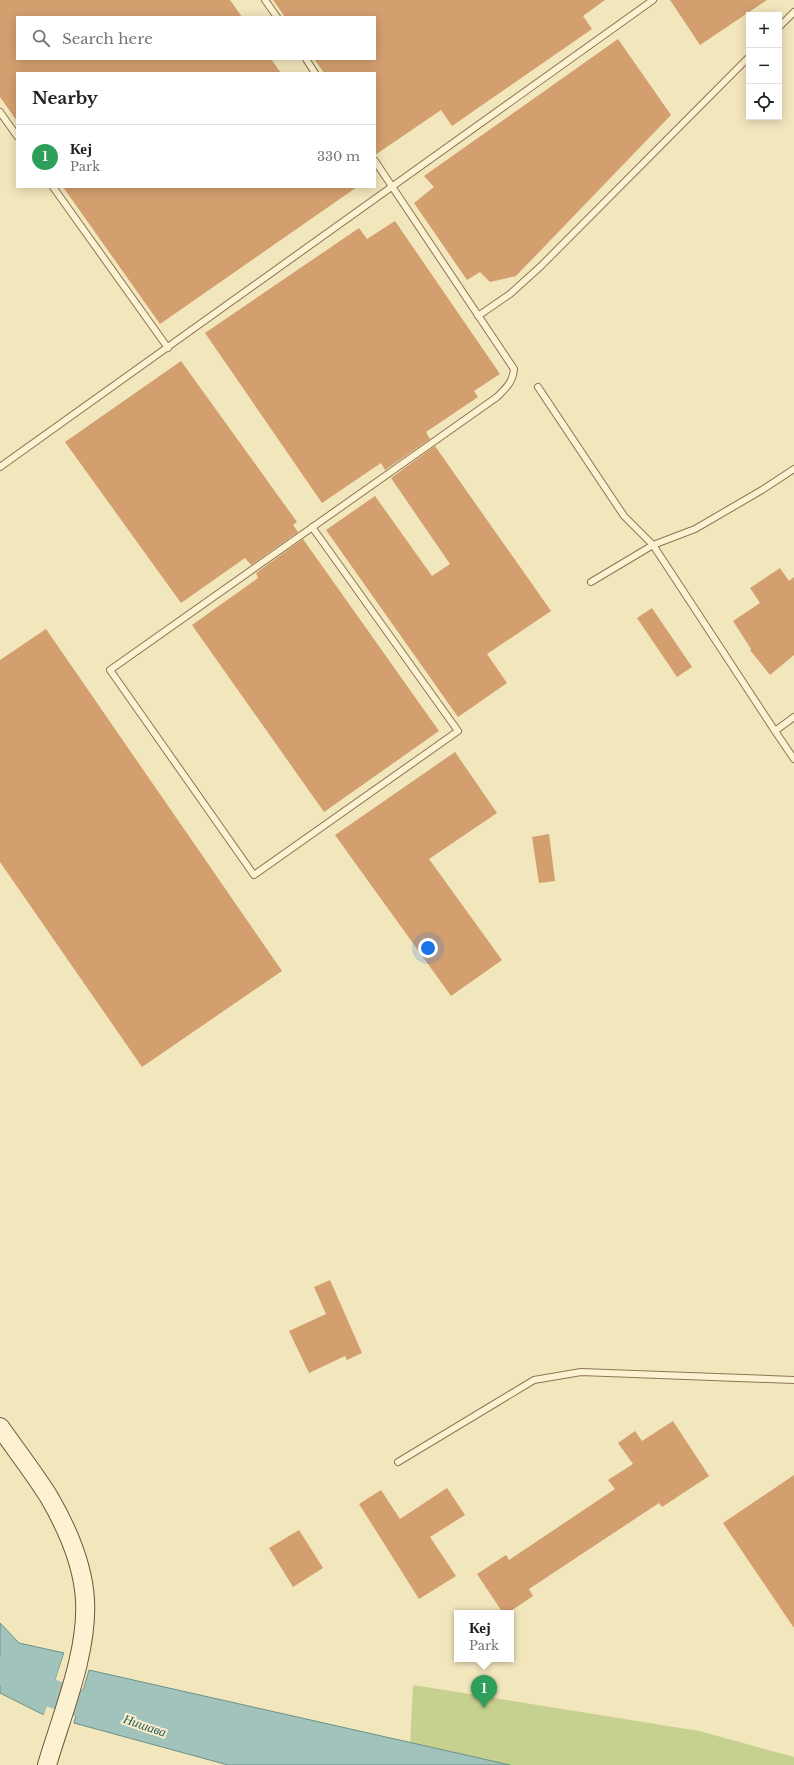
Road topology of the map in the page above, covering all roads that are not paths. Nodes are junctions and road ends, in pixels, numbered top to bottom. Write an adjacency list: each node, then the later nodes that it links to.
1 (265, 0): 4 (lane)
2 (652, 0): 12 (lane)
3 (794, 12): 5 (lane)
4 (276, 16)
5 (782, 24)
6 (307, 60): 8 (lane)
7 (746, 60): 14 (lane)
8 (314, 72)
9 (0, 112): 10 (lane)
10 (16, 135)
11 (376, 162): 12 (lane)
12 (392, 186): 14 (lane); 15 (lane)
13 (54, 188): 15 (lane)
14 (478, 316): 19 (lane)
15 (168, 348): 17 (lane)
16 (538, 388): 20 (lane)
17 (0, 467)
18 (794, 469): 20 (lane)
19 (312, 527): 19 (lane)
20 (653, 546): 21 (lane); 23 (lane)
21 (591, 582)
22 (794, 717): 23 (lane)
23 (775, 731): 24 (lane)
24 (794, 759)
25 (794, 1380): 27 (lane)
26 (0, 1427): 28 (main road)
27 (398, 1462)
28 (47, 1765)

